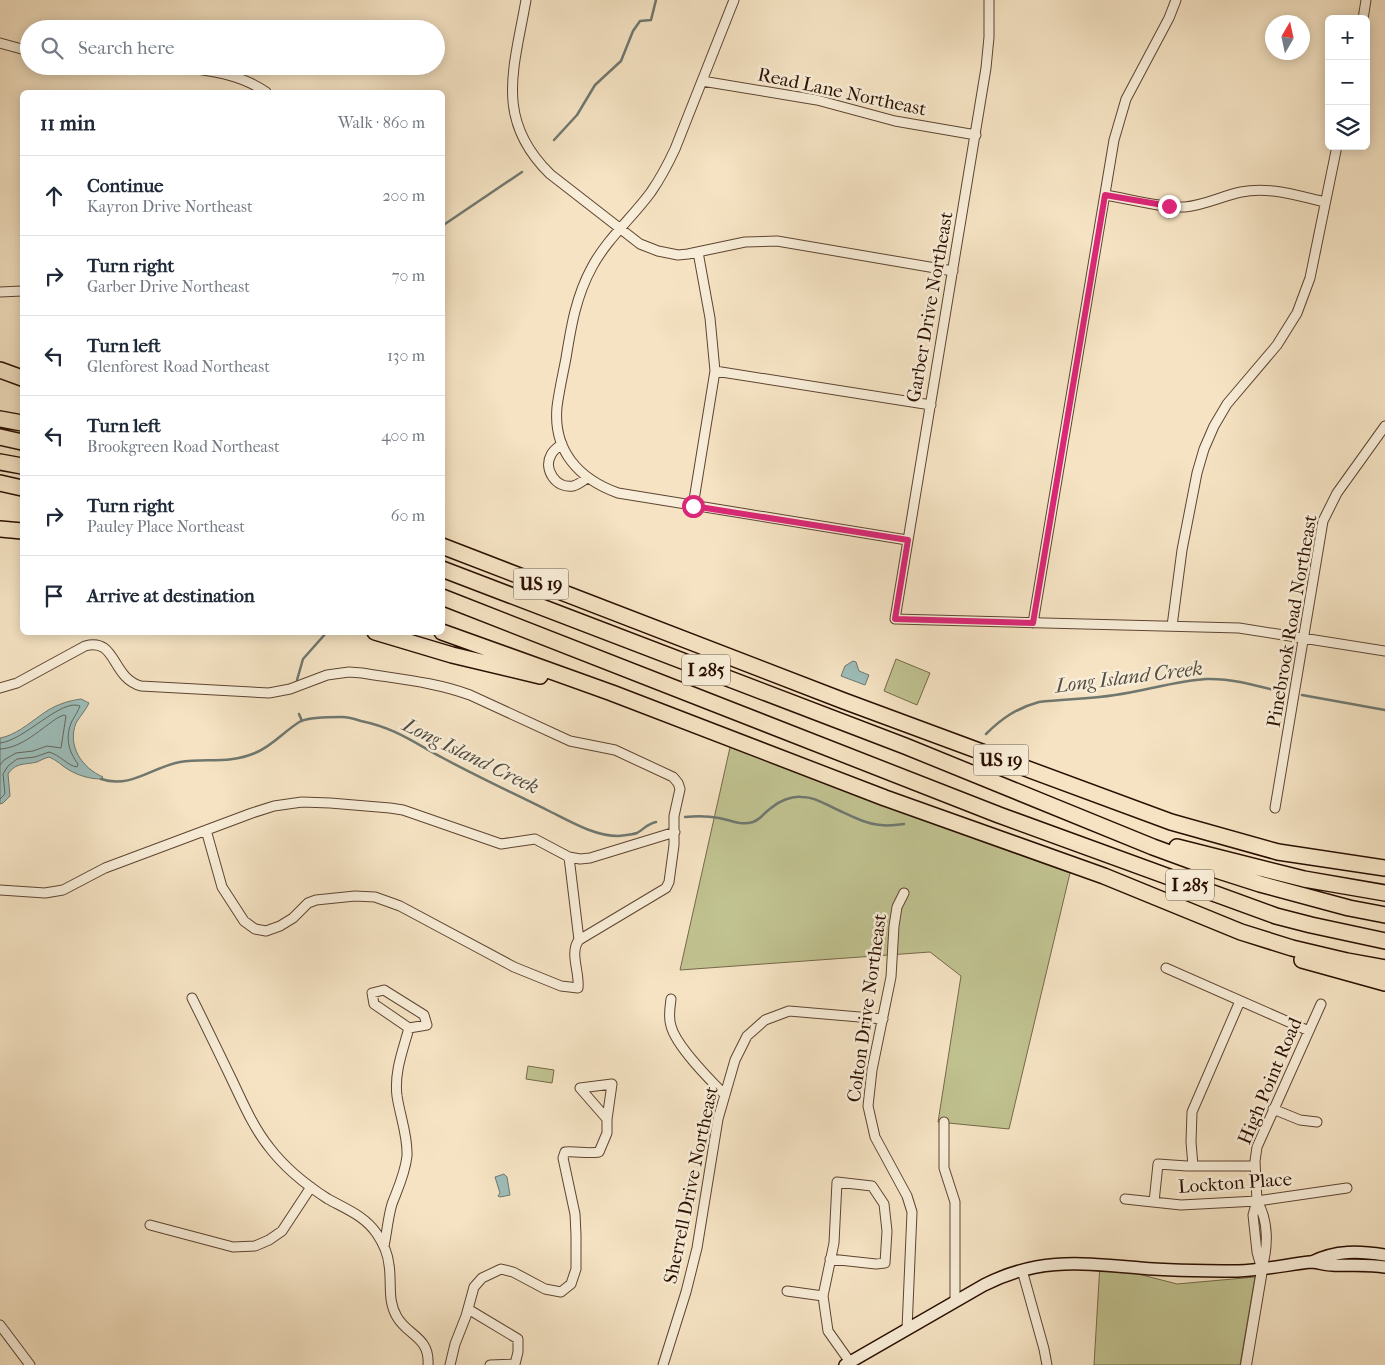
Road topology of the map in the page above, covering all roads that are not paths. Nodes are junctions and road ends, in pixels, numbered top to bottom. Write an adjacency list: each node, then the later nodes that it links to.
1 (526, 0): 16 (street)
2 (734, 0): 10 (street)
3 (989, 0): 12 (street, Garber Drive Northeast)
4 (1176, 0): 14 (street)
5 (1366, 0): 6 (street)
6 (1364, 15)
7 (0, 42): 8 (street)
8 (20, 48)
9 (228, 75): 11 (street)
10 (702, 81): 12 (street, Read Lane Northeast); 16 (street)
11 (262, 90)
12 (976, 135): 18 (street, Garber Drive Northeast)
13 (1336, 150): 15 (street)
14 (1105, 195): 15 (street); 44 (street)
15 (1325, 202): 45 (street)
16 (620, 228): 17 (street); 30 (street)
17 (698, 252): 18 (street); 22 (street)
18 (953, 271): 24 (street, Garber Drive Northeast)
19 (20, 291): 20 (street)
20 (0, 292)
21 (0, 370): 23 (highway)
22 (715, 371): 24 (street); 36 (street)
23 (20, 377)
24 (931, 404): 39 (street, Garber Drive Northeast)
25 (0, 419): 26 (highway)
26 (20, 424)
27 (1385, 426): 49 (street, Pinebrook Road Northeast)
28 (0, 437): 29 (highway)
29 (20, 442)
30 (562, 444): 33 (street); 33 (street)
31 (0, 462): 32 (highway)
32 (20, 466)
33 (587, 478): 36 (street)
34 (0, 483): 35 (highway)
35 (20, 488)
36 (693, 506): 39 (street)
37 (0, 529): 38 (highway)
38 (20, 531)
39 (908, 540): 44 (street, Garber Drive Northeast)
40 (445, 547): 58 (highway, US 19)
41 (445, 569): 54 (highway, I 285)
42 (445, 598): 46 (highway, I 285)
43 (445, 609): 46 (highway)
44 (1033, 623): 45 (street)
45 (1172, 626): 49 (street)
46 (528, 630): 65 (highway, I 285)
47 (445, 633): 52 (highway)
48 (384, 635): 52 (highway)
49 (1303, 637): 50 (street); 53 (street, Pinebrook Road Northeast)
50 (1385, 651)
51 (0, 688): 56 (street)
52 (612, 693): 60 (highway)
53 (1276, 808)
54 (1083, 818): 62 (highway); 63 (highway, I 285)
55 (206, 830): 57 (street); 59 (street); 64 (street)
56 (675, 832): 57 (street); 64 (street)
57 (569, 858): 64 (street)
58 (1381, 867)
59 (0, 890)
60 (1143, 891): 67 (highway); 68 (highway)
61 (904, 893): 73 (street, Colton Drive Northeast)
62 (1385, 893)
63 (1385, 915)
64 (579, 940)
65 (1385, 941)
66 (1166, 968): 71 (street)
67 (1385, 968)
68 (1385, 983)
69 (192, 998): 83 (street)
70 (671, 999): 76 (street)
71 (1240, 1001): 75 (street); 81 (street)
72 (1321, 1004): 75 (street, High Point Road)
73 (883, 1019): 76 (street, Sherrell Drive Northeast); 101 (street, Colton Drive Northeast)
74 (409, 1028): 74 (street); 89 (street)
75 (1309, 1031): 77 (street, High Point Road)
76 (725, 1095): 107 (street, Sherrell Drive Northeast)
77 (1273, 1109): 80 (street); 82 (street, High Point Road)
78 (607, 1119): 99 (street)
79 (944, 1122): 98 (street)
80 (1318, 1122)
81 (1193, 1166): 82 (street); 87 (street)
82 (1255, 1166): 86 (street, High Point Road)
83 (311, 1187): 88 (street); 89 (street)
84 (1347, 1188): 86 (street, Lockton Place)
85 (1125, 1199): 87 (street, Lockton Place)
86 (1257, 1201): 87 (street, Lockton Place); 95 (street, High Point Road)
87 (1154, 1202)
88 (150, 1225)
89 (384, 1246): 104 (street)
90 (1385, 1256): 92 (main road)
91 (830, 1259): 91 (street); 97 (street)
92 (1312, 1262): 93 (main road); 95 (main road)
93 (1385, 1267)
94 (1022, 1270): 95 (main road); 98 (main road); 108 (street)
95 (1262, 1270): 109 (street)
96 (787, 1291): 97 (street)
97 (823, 1296): 102 (street)
98 (955, 1301): 101 (main road)
99 (468, 1309): 105 (street); 106 (street)
100 (0, 1325): 103 (street)
101 (907, 1328): 102 (main road)
102 (847, 1364)
103 (30, 1365)
104 (428, 1365)
105 (450, 1365)
106 (490, 1365)
107 (663, 1365)
108 (1047, 1365)
109 (1246, 1365)

